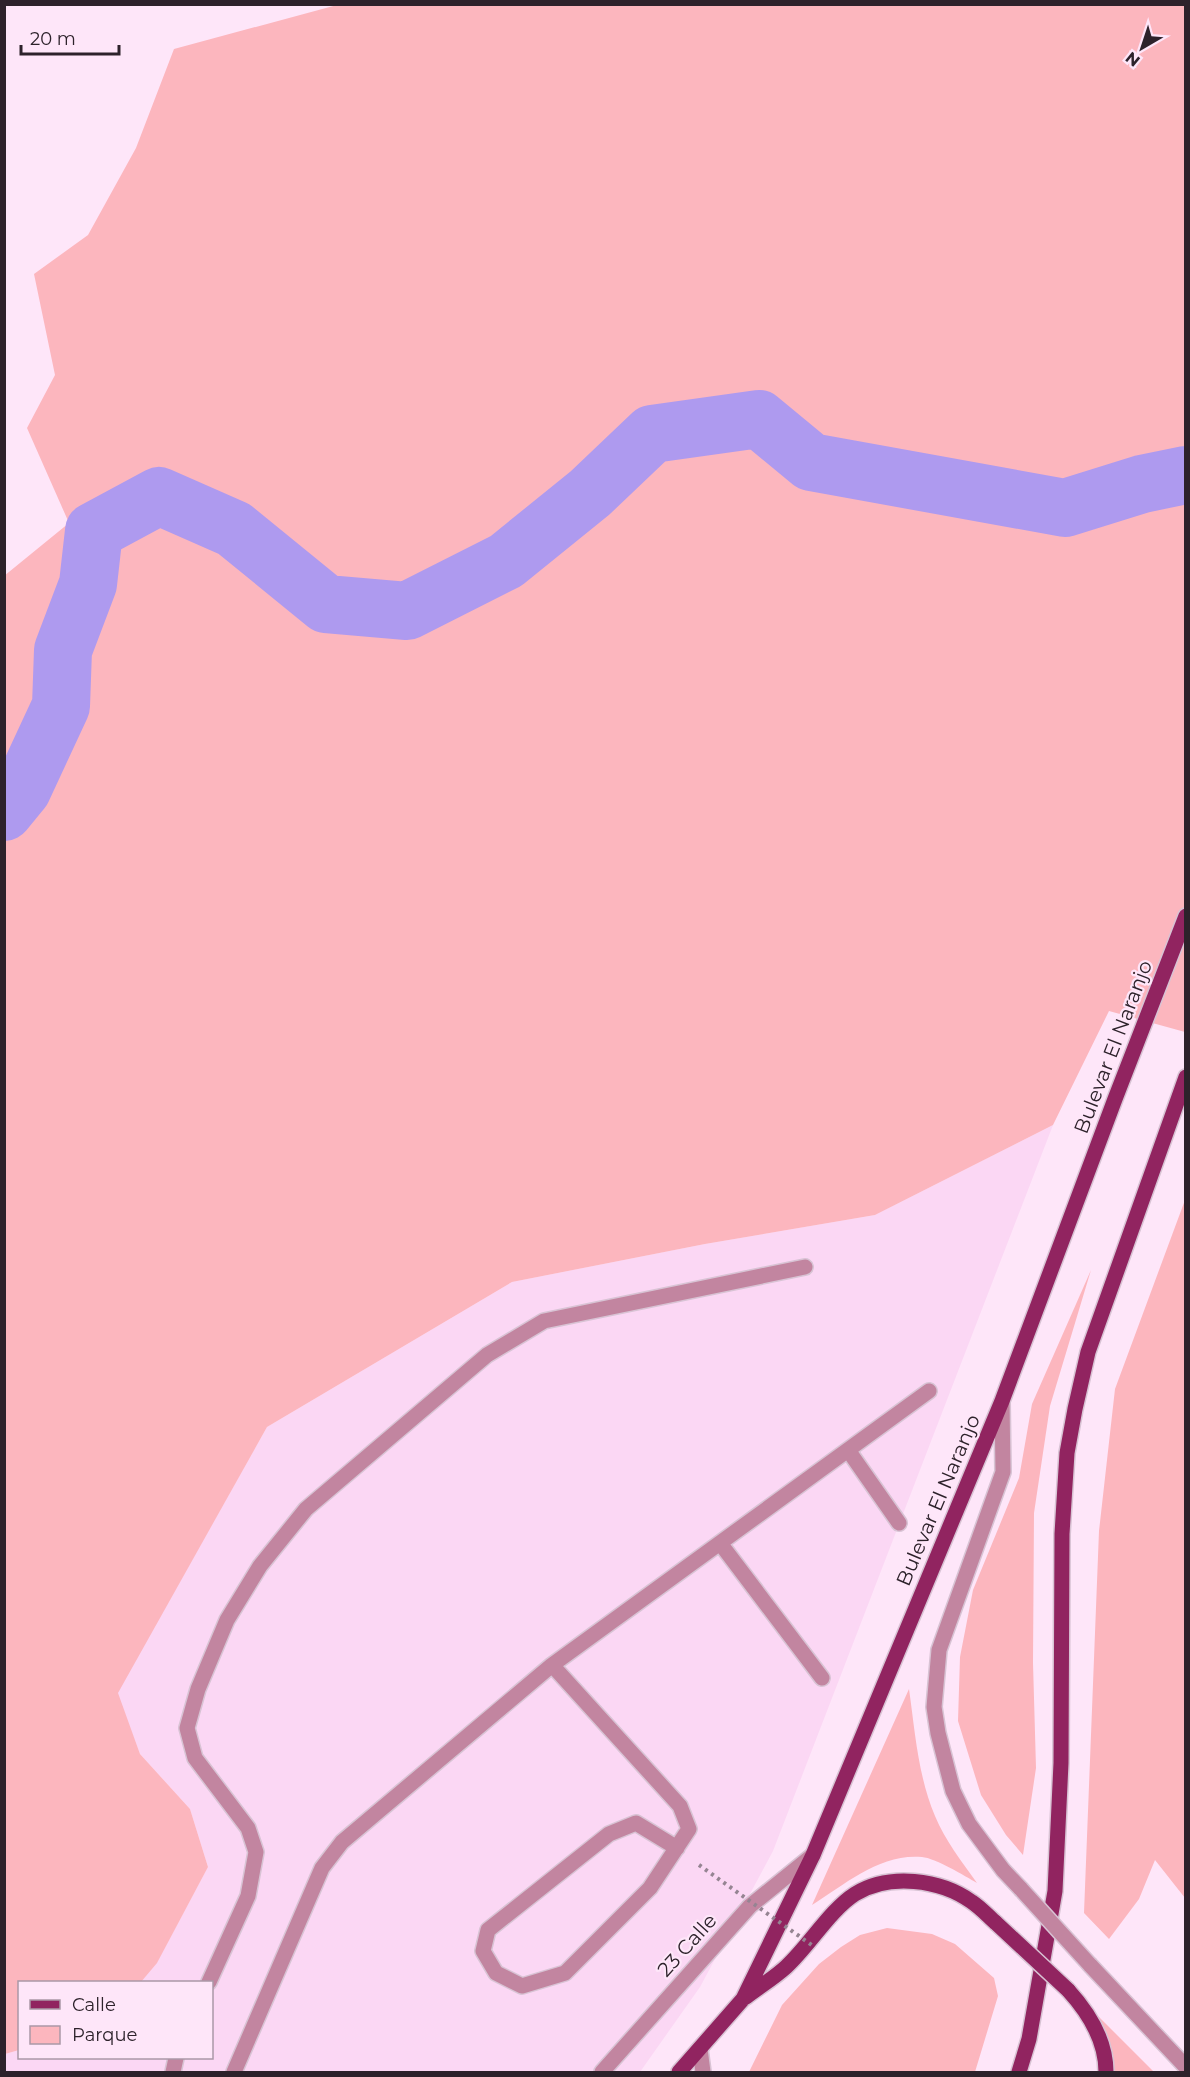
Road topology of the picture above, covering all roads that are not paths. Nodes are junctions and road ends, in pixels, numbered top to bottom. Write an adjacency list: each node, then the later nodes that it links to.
1 (1185, 916): 5 (main road, Bulevar El Naranjo)
2 (1185, 1077): 21 (main road)
3 (805, 1267): 13 (street)
4 (929, 1391): 6 (street)
5 (1002, 1401): 12 (main road, Bulevar El Naranjo); 16 (street, bridge)
6 (848, 1450): 7 (street); 8 (street)
7 (899, 1523)
8 (720, 1543): 9 (street); 10 (street)
9 (552, 1665): 11 (street); 17 (street)
10 (822, 1678)
11 (676, 1848): 11 (street)
12 (813, 1855): 14 (main road, Bulevar El Naranjo); 18 (street, 23 Calle)
13 (211, 1981)
14 (743, 1999): 15 (main road, Bulevar El Naranjo); 22 (main road, bridge)
15 (700, 2049): 19 (main road, Bulevar El Naranjo); 20 (street)
16 (1185, 2067)
17 (234, 2073)
18 (602, 2073)
19 (679, 2073)
20 (703, 2073)
21 (1019, 2073)
22 (1106, 2073)

